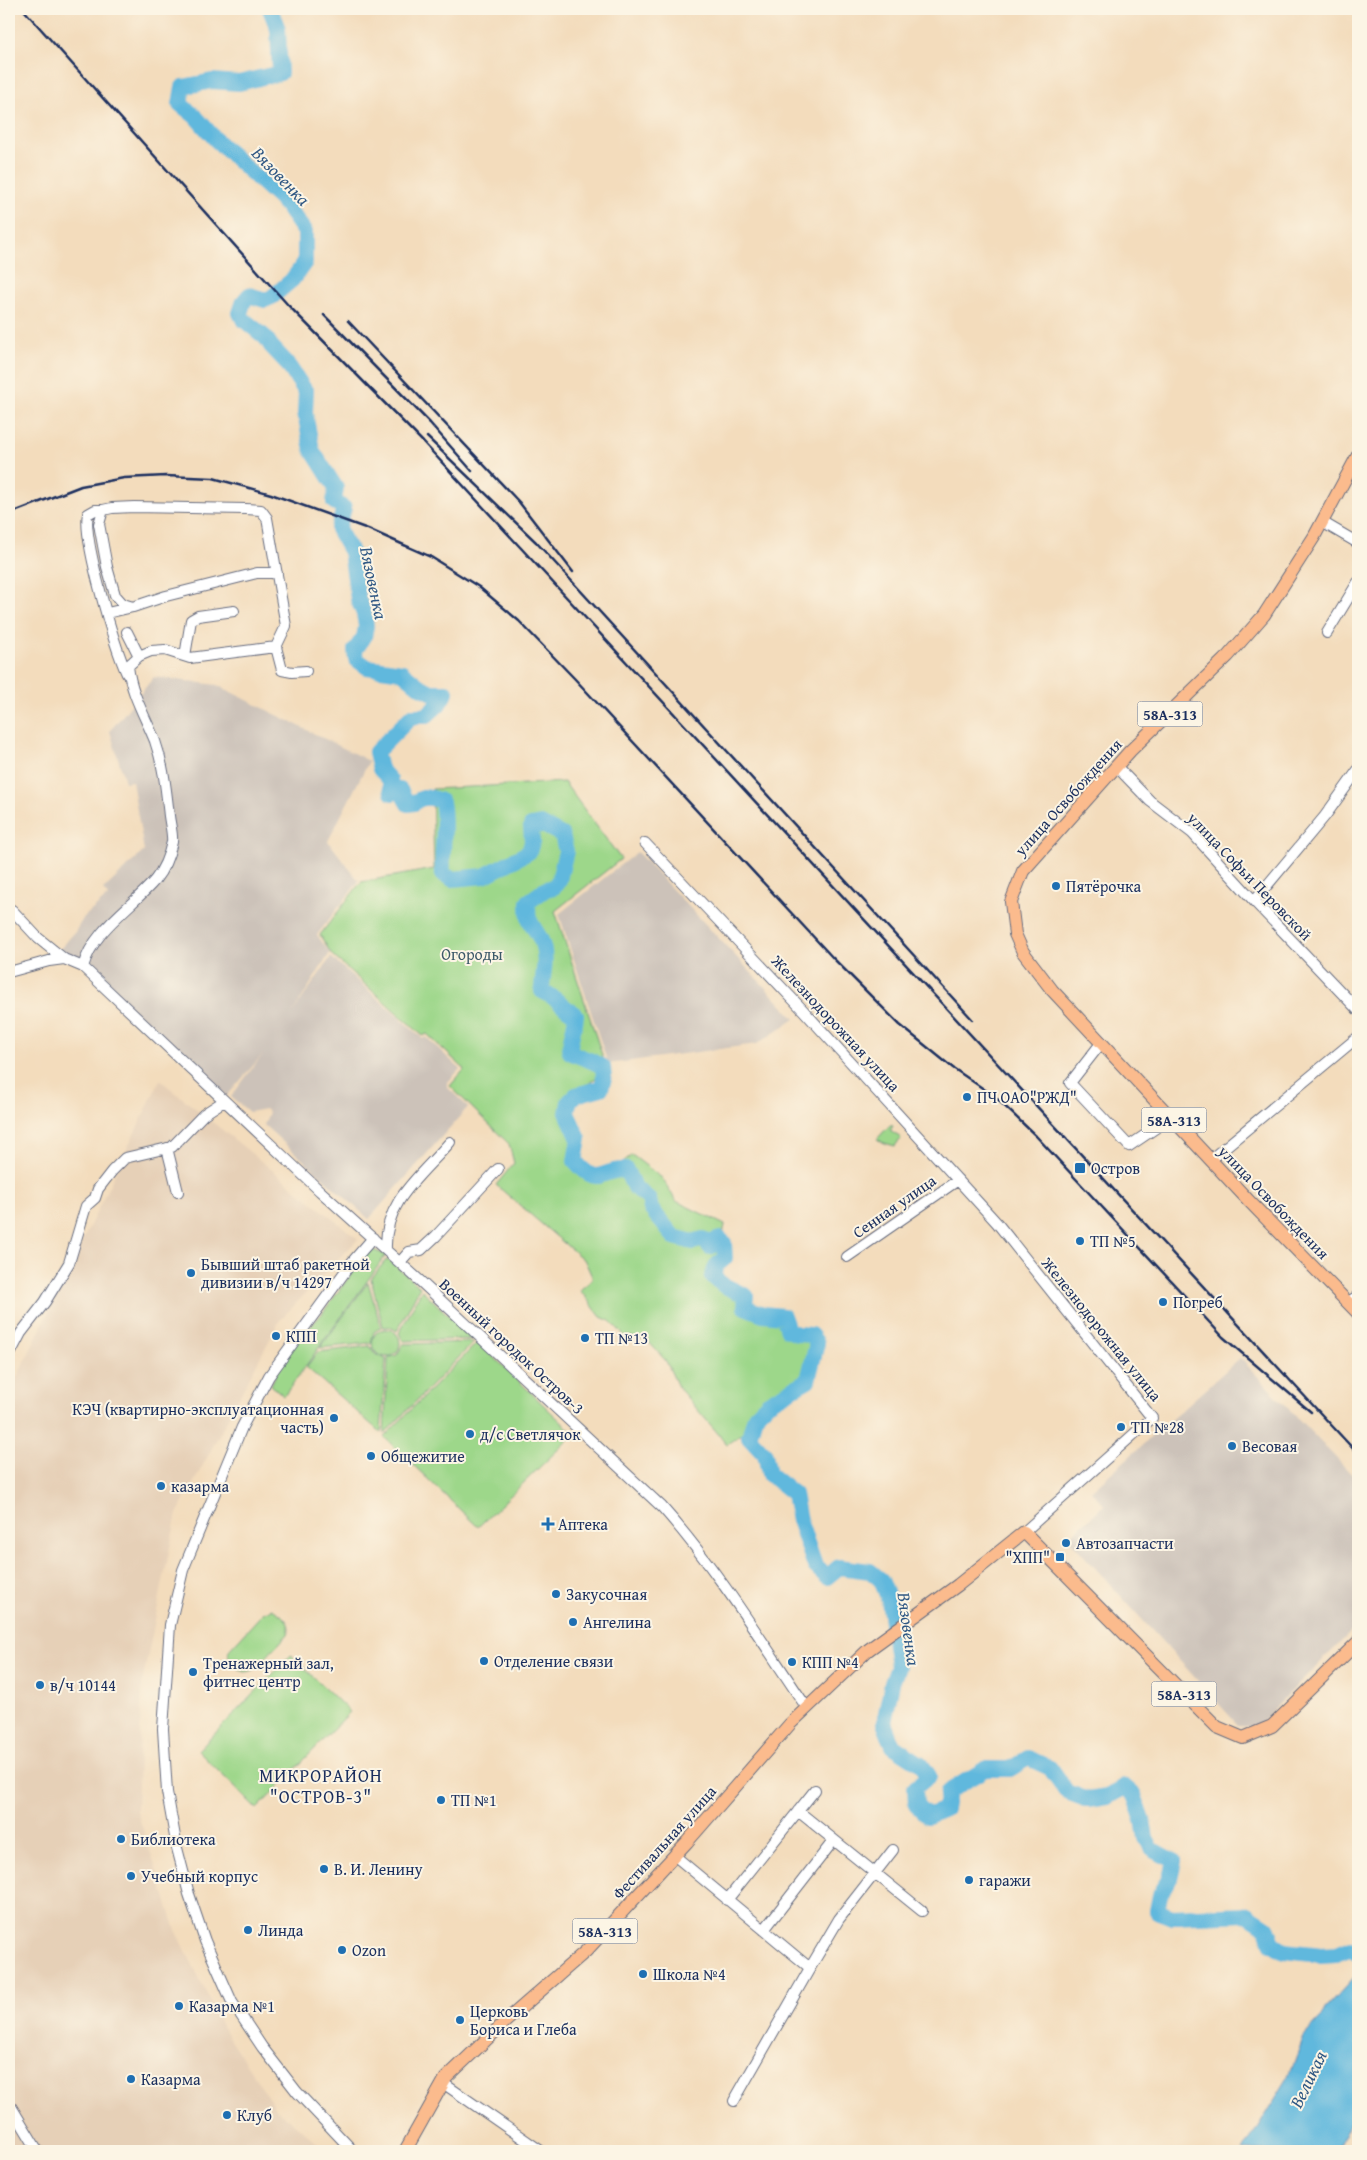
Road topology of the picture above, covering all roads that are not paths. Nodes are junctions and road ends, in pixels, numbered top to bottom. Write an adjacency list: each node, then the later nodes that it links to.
1 (1358, 454): 3 (main road, улица Освобождения / 58А-313)
2 (102, 510): 5 (street); 7 (street); 9 (street)
3 (1322, 522): 4 (street); 17 (main road, улица Освобождения / 58А-313)
4 (1358, 543)
5 (277, 573): 7 (street); 12 (street)
6 (1358, 582): 11 (street)
7 (133, 607): 9 (street)
8 (234, 611): 14 (street)
9 (107, 613): 16 (street)
10 (127, 632): 13 (street)
11 (1327, 633)
12 (276, 647): 14 (street); 15 (street)
13 (139, 656): 14 (street); 16 (street)
14 (185, 656)
15 (306, 671)
16 (129, 679): 23 (street)
17 (1116, 766): 20 (street, улица Софьи Перовской); 27 (main road, улица Освобождения / 58А-313)
18 (1358, 770): 20 (street)
19 (645, 843): 34 (street, Железнодорожная улица)
20 (1254, 902): 25 (street, улица Софьи Перовской)
21 (9, 910): 22 (street, Военный городок Остров-3)
22 (64, 959): 23 (street, Военный городок Остров-3); 24 (street)
23 (83, 968): 28 (street, Военный городок Остров-3)
24 (9, 972)
25 (1358, 1010)
26 (1358, 1037): 32 (street)
27 (1102, 1042): 29 (main road, улица Освобождения / 58А-313); 29 (street)
28 (224, 1101): 31 (street); 36 (street, Военный городок Остров-3)
29 (1172, 1117): 32 (main road, улица Освобождения / 58А-313)
30 (450, 1142): 37 (street)
31 (167, 1148): 35 (street); 42 (street)
32 (1211, 1160): 40 (main road, улица Освобождения / 58А-313)
33 (498, 1169): 39 (street)
34 (958, 1180): 38 (street, Сенная улица); 43 (street, Железнодорожная улица)
35 (178, 1192)
36 (373, 1238): 37 (street, Военный городок Остров-3); 60 (street)
37 (386, 1249): 39 (street, Военный городок Остров-3)
38 (846, 1257)
39 (400, 1262): 45 (street, Военный городок Остров-3)
40 (1353, 1299): 41 (main road, улица Освобождения / 58А-313)
41 (1358, 1313)
42 (9, 1356)
43 (1024, 1532): 44 (main road, 58А-313); 45 (main road, 58А-313)
44 (1358, 1642)
45 (807, 1708): 50 (main road, Фестивальная улица / 58А-313)
46 (815, 1790): 47 (street)
47 (798, 1811): 48 (street); 52 (street)
48 (834, 1840): 51 (street); 54 (street)
49 (893, 1850): 51 (street)
50 (675, 1856): 52 (street); 56 (main road, Фестивальная улица / 58А-313)
51 (876, 1873): 53 (street); 55 (street)
52 (727, 1900): 54 (street)
53 (922, 1910)
54 (764, 1930): 55 (street)
55 (810, 1968): 57 (street)
56 (443, 2083): 61 (main road, Фестивальная улица / 58А-313); 62 (street)
57 (734, 2101)
58 (9, 2105): 59 (street)
59 (38, 2151)
60 (353, 2151)
61 (405, 2151)
62 (541, 2151)

